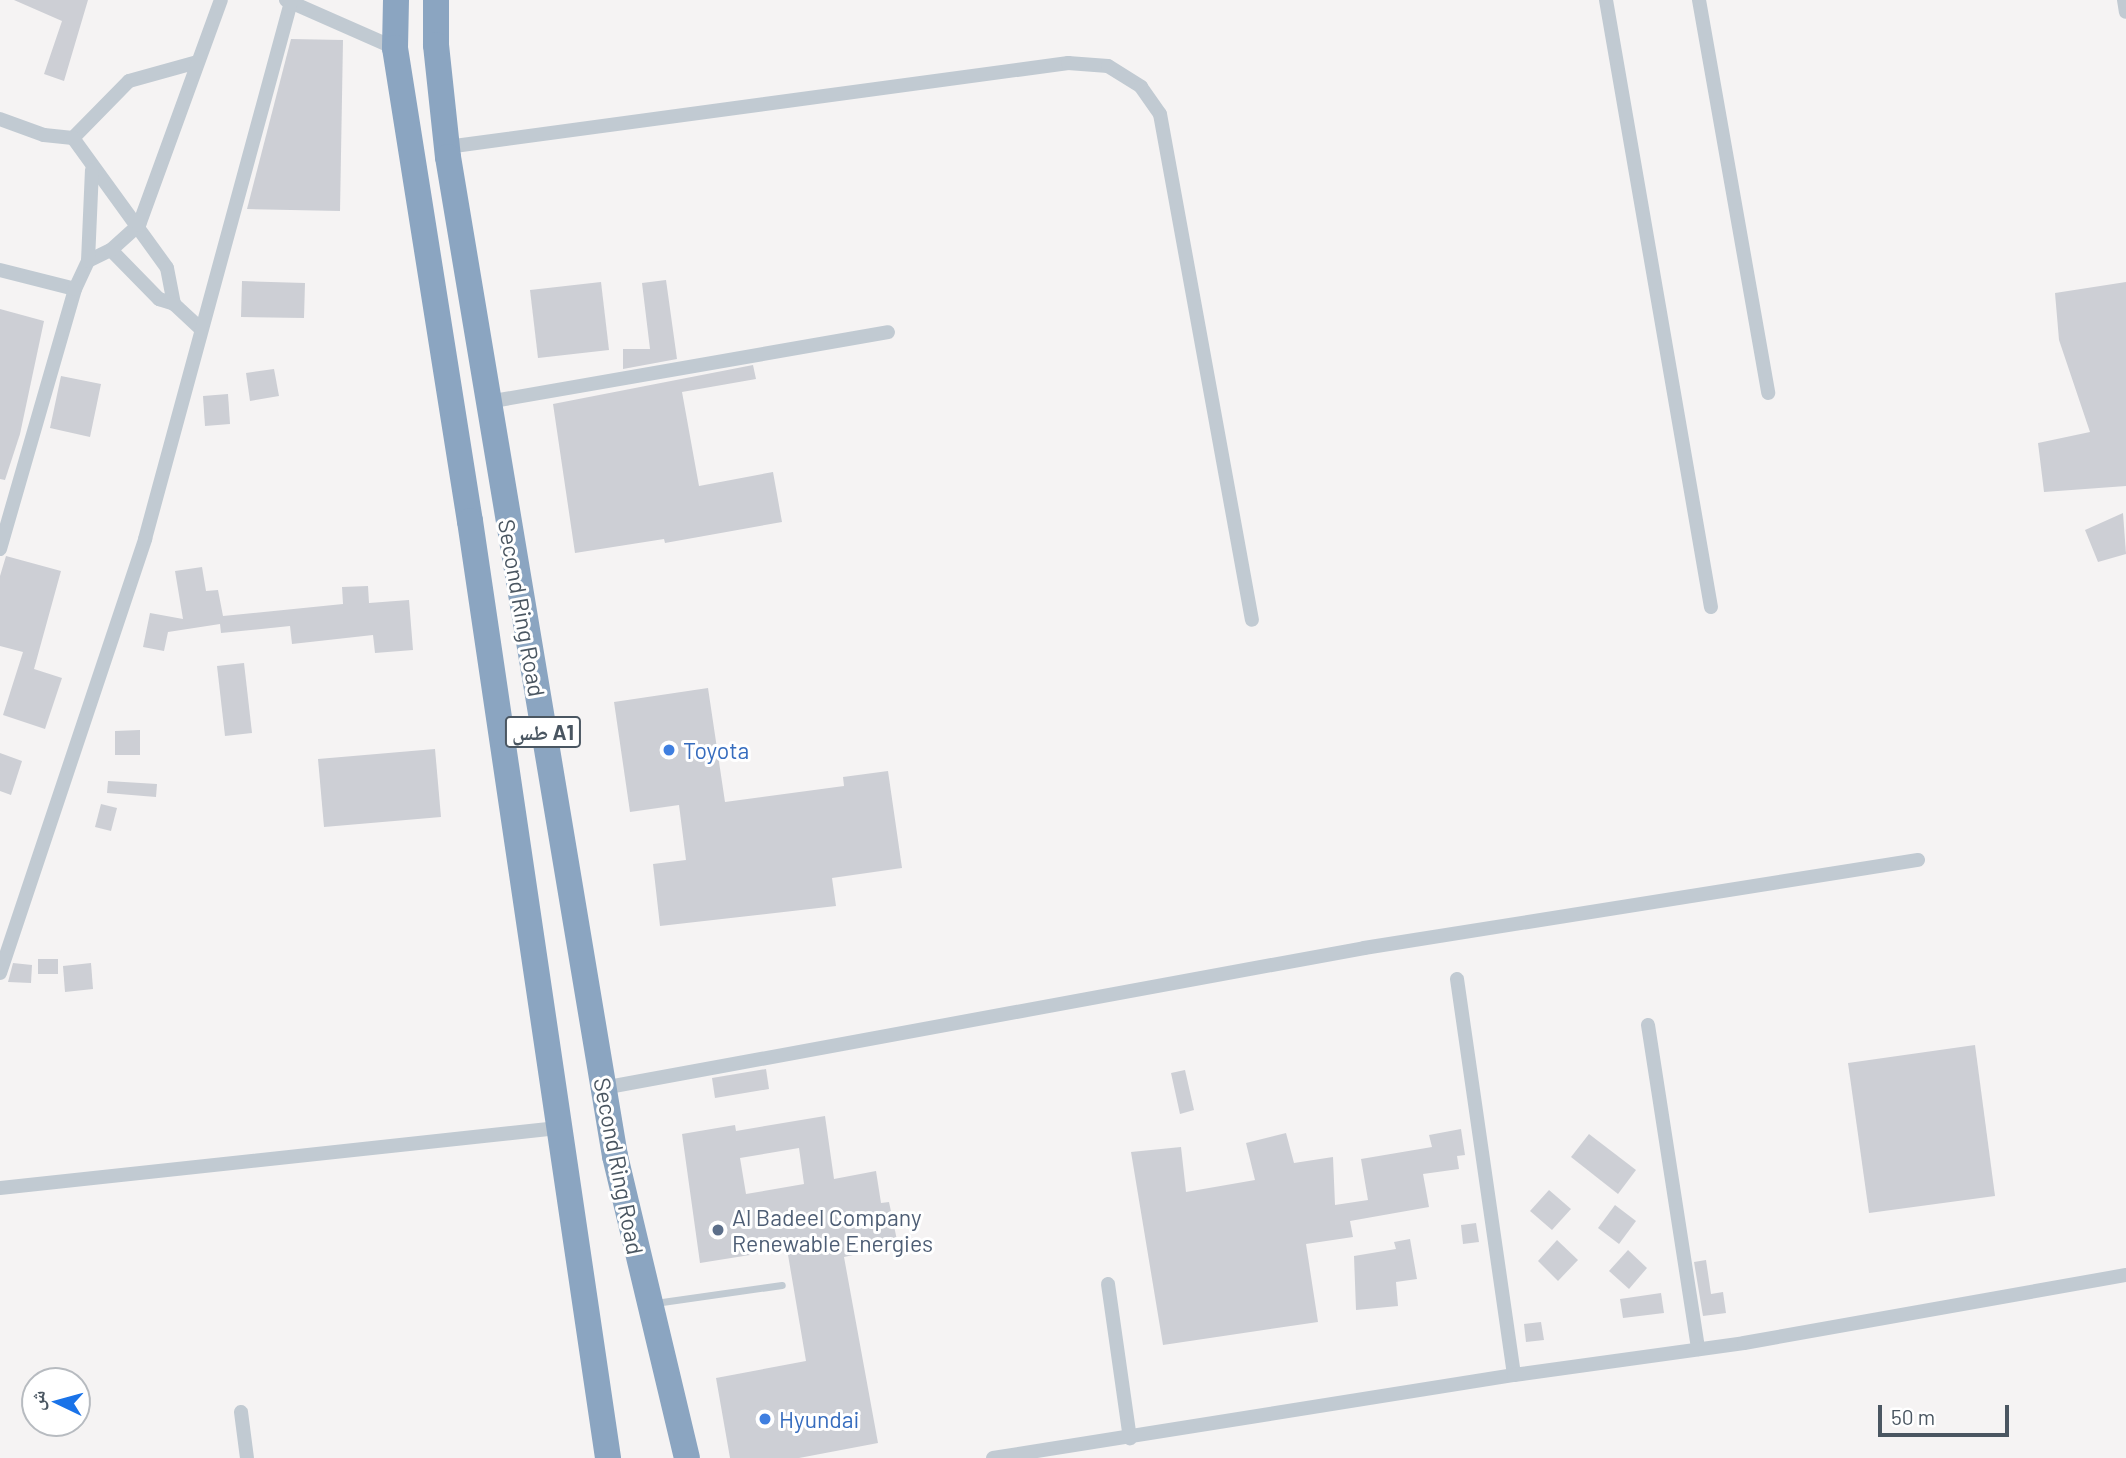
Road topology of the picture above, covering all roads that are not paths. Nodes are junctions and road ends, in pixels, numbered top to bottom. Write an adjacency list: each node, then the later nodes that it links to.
1 (221, 0): 10 (street)
2 (396, 0): 9 (highway, Second Ring Road / طس A1)
3 (436, 0): 13 (highway, Second Ring Road / طس A1)
4 (1606, 0): 26 (street)
5 (1699, 0): 23 (street)
6 (2124, 0): 8 (street)
7 (288, 1): 9 (street); 21 (street)
8 (2126, 12)
9 (395, 48): 33 (highway, Second Ring Road / طس A1)
10 (197, 62): 12 (street); 15 (street)
11 (0, 118): 12 (street)
12 (73, 138): 14 (street)
13 (447, 147): 24 (highway, Second Ring Road / طس A1); 27 (street)
14 (92, 170): 15 (street); 17 (street)
15 (139, 225): 16 (street); 20 (street)
16 (111, 250): 17 (street); 20 (street)
17 (88, 261): 19 (street)
18 (0, 270): 19 (street)
19 (75, 289): 25 (street)
20 (174, 304): 21 (street)
21 (201, 329): 29 (street)
22 (888, 332): 24 (street)
23 (1768, 393)
24 (488, 402): 32 (highway, Second Ring Road / طس A1)
25 (0, 549)
26 (1711, 607)
27 (1252, 620)
28 (1918, 860): 32 (street)
29 (0, 973)
30 (1457, 979): 42 (street)
31 (1648, 1025): 41 (street)
32 (603, 1088): 34 (highway, Second Ring Road / طس A1)
33 (558, 1128): 35 (street); 40 (highway, Second Ring Road / طس A1)
34 (615, 1156): 39 (highway, Second Ring Road / طس A1); 48 (highway)
35 (0, 1188)
36 (2126, 1275): 41 (street)
37 (1108, 1284): 44 (street)
38 (782, 1285): 39 (lane)
39 (649, 1304): 49 (highway, Second Ring Road / طس A1)
40 (591, 1342): 46 (highway, Second Ring Road / طس A1); 47 (highway)
41 (1698, 1349): 42 (street)
42 (1514, 1374): 44 (street)
43 (241, 1412): 45 (street)
44 (1130, 1438): 50 (street)
45 (247, 1458)
46 (608, 1458)
47 (619, 1458)
48 (668, 1458)
49 (687, 1458)
50 (993, 1458)

